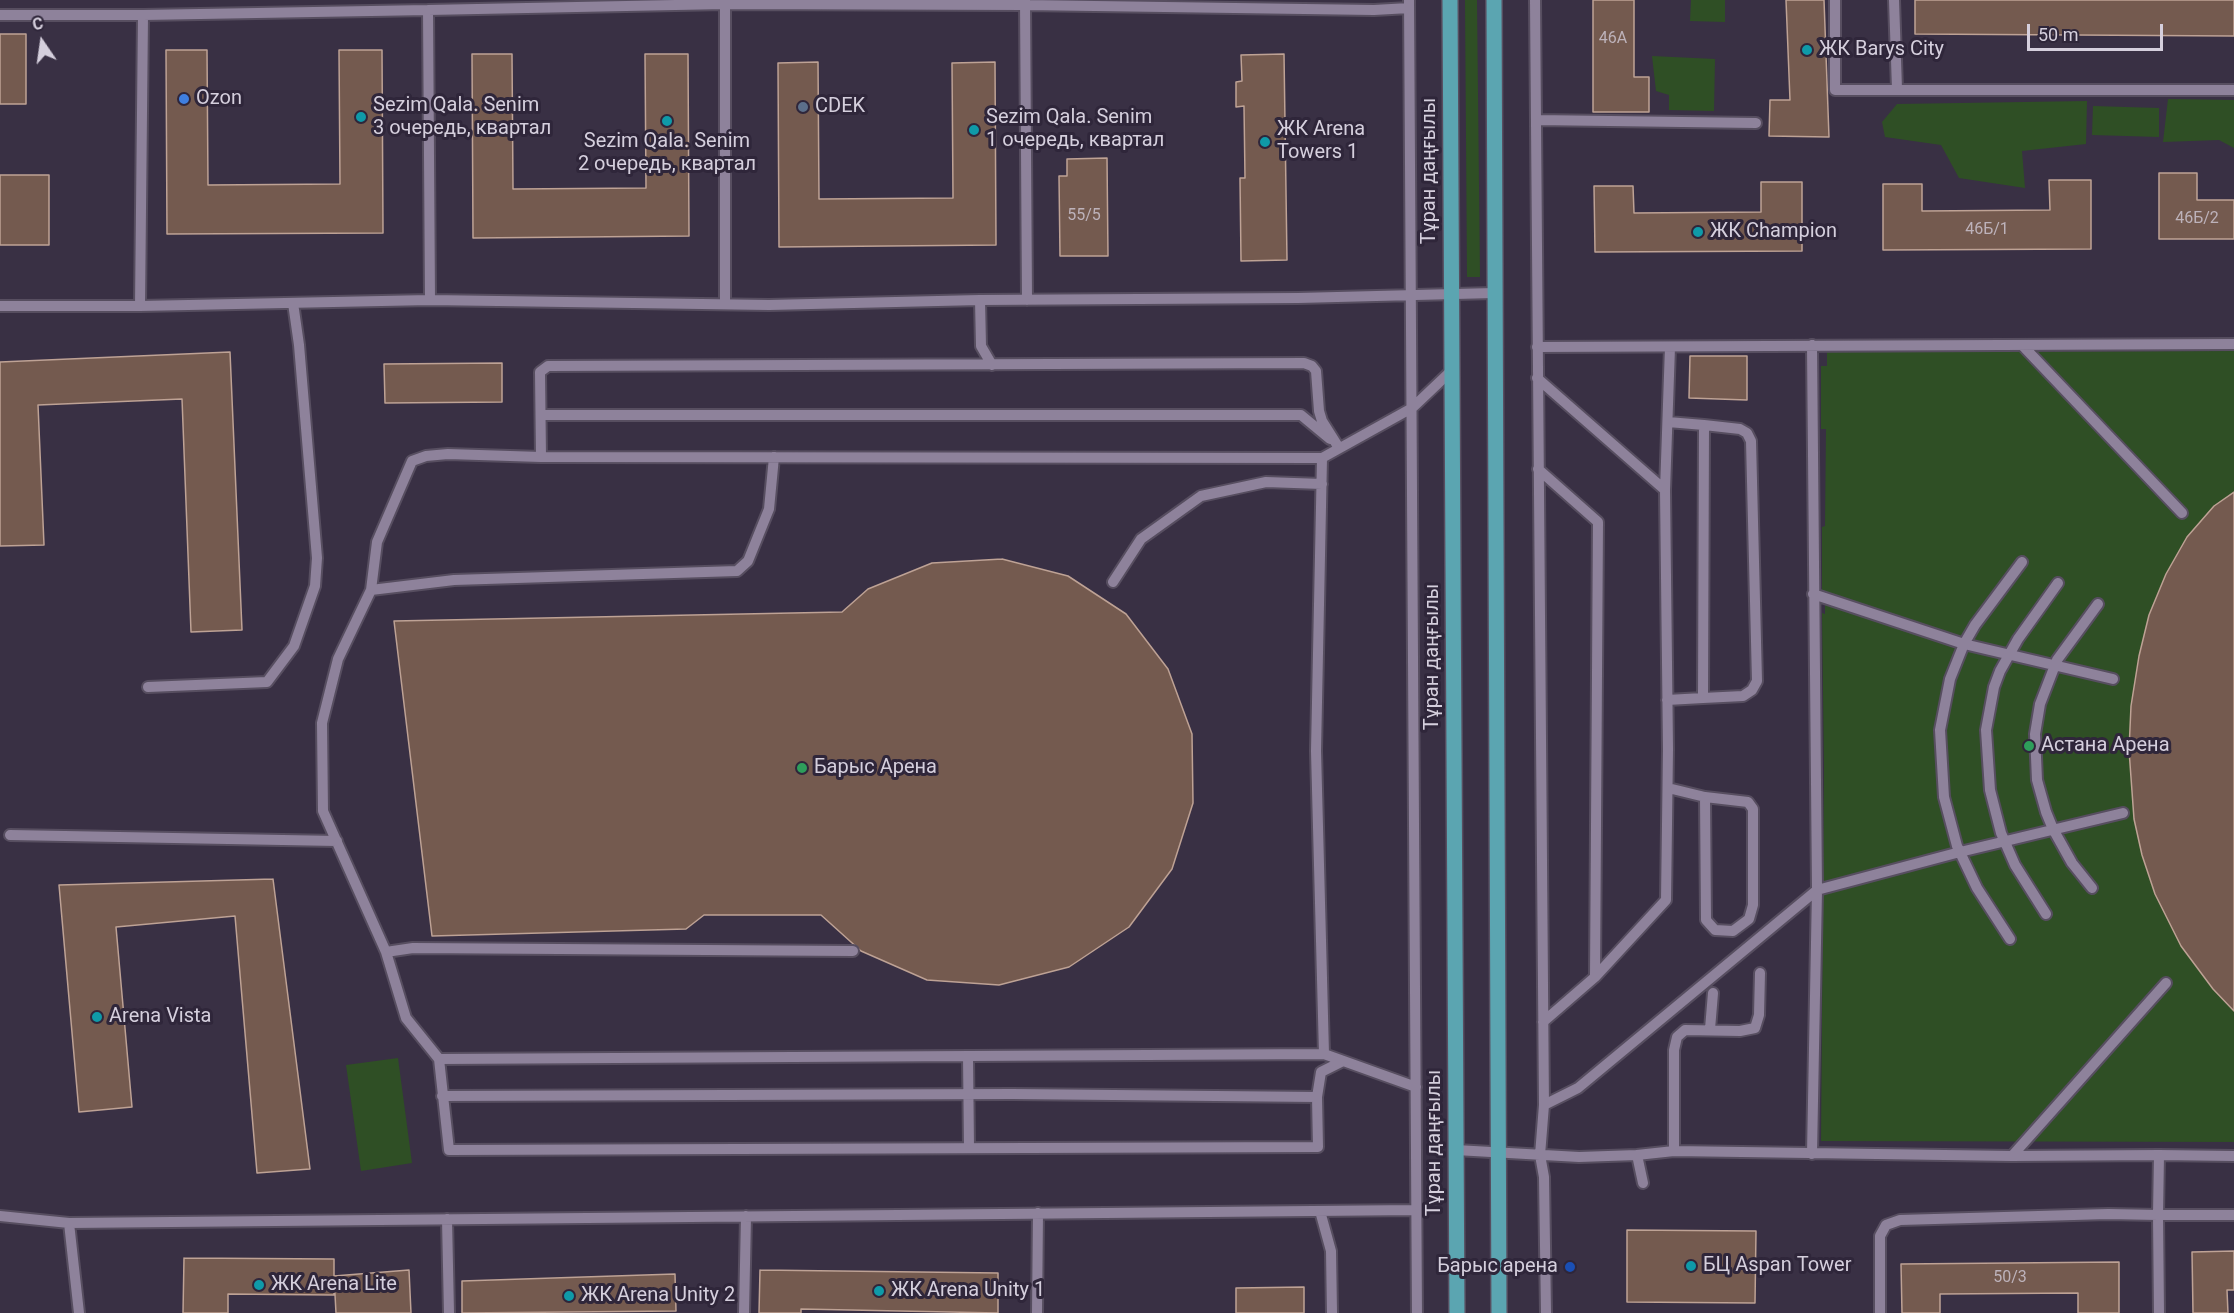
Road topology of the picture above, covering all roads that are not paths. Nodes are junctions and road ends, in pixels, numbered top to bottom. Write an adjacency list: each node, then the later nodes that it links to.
1 (1450, 0): 19 (main road, Тұран даңғылы)
2 (1494, 0): 17 (main road)
3 (1535, 0): 15 (lane)
4 (1835, 0): 13 (lane)
5 (1894, 0): 13 (lane)
6 (725, 2): 7 (lane); 10 (lane); 24 (lane)
7 (1025, 2): 9 (lane); 22 (lane)
8 (1409, 4): 9 (lane); 18 (lane)
9 (1313, 5)
10 (428, 10): 12 (lane); 20 (lane)
11 (0, 15): 12 (lane)
12 (143, 15): 26 (lane)
13 (1897, 89): 14 (lane)
14 (2234, 90)
15 (1536, 120): 16 (lane); 31 (lane)
16 (1756, 123)
17 (1494, 293): 19 (lane); 91 (main road)
18 (1411, 294): 19 (lane); 22 (lane); 35 (lane)
19 (1452, 294): 33 (main road, Тұран даңғылы)
20 (430, 300): 23 (lane); 24 (lane)
21 (980, 300): 22 (lane); 24 (lane); 32 (lane)
22 (1027, 300)
23 (293, 303): 26 (lane); 57 (lane)
24 (725, 303)
25 (0, 306): 26 (lane)
26 (140, 306)
27 (2234, 344): 29 (lane)
28 (1812, 345): 29 (lane); 30 (lane); 51 (lane)
29 (2023, 346): 46 (lane)
30 (1670, 347): 31 (lane); 37 (lane)
31 (1537, 348): 34 (lane)
32 (992, 365): 36 (lane); 39 (lane)
33 (1452, 370): 35 (lane); 90 (main road, Тұран даңғылы)
34 (1538, 378): 43 (lane); 45 (lane)
35 (1412, 408): 39 (lane); 84 (lane)
36 (541, 415): 39 (lane); 40 (lane)
37 (1668, 422): 38 (lane); 45 (lane)
38 (1704, 424): 58 (lane); 58 (lane)
39 (1338, 445): 42 (lane)
40 (541, 457): 41 (lane); 50 (lane)
41 (774, 457): 42 (lane); 50 (lane)
42 (1322, 458): 44 (lane)
43 (1538, 469): 75 (lane); 78 (lane)
44 (1322, 484): 48 (lane); 80 (lane)
45 (1665, 490): 59 (lane)
46 (2182, 513)
47 (2022, 562): 53 (lane)
48 (1113, 582)
49 (2058, 583): 54 (lane)
50 (371, 590): 65 (lane)
51 (1813, 594): 53 (lane); 69 (lane)
52 (2098, 604): 55 (lane)
53 (1964, 644): 54 (lane); 67 (lane)
54 (2008, 655): 55 (lane); 66 (lane)
55 (2055, 666): 56 (lane); 63 (lane)
56 (2113, 679)
57 (148, 687)
58 (1703, 698): 59 (lane)
59 (1667, 700): 60 (lane)
60 (1668, 788): 61 (lane); 75 (lane)
61 (1705, 797): 61 (lane)
62 (2123, 813): 63 (lane)
63 (2053, 829): 66 (lane); 68 (lane)
64 (10, 835): 65 (lane)
65 (337, 841): 73 (lane)
66 (2005, 842): 67 (lane); 70 (lane)
67 (1960, 852): 69 (lane); 71 (lane)
68 (2092, 888)
69 (1817, 890): 88 (lane); 93 (lane)
70 (2046, 914)
71 (2010, 939)
72 (853, 951): 73 (lane)
73 (386, 952): 82 (lane)
74 (1760, 973): 79 (lane)
75 (1595, 977): 78 (lane)
76 (2166, 983): 97 (lane)
77 (1713, 993): 79 (lane)
78 (1543, 1022): 88 (lane)
79 (1710, 1029): 92 (lane)
80 (1324, 1054): 81 (lane); 83 (lane)
81 (968, 1056): 82 (lane); 85 (lane)
82 (440, 1059): 86 (lane)
83 (1342, 1061): 84 (lane); 87 (lane)
84 (1416, 1087): 100 (lane)
85 (967, 1094): 86 (lane); 87 (lane); 89 (lane)
86 (442, 1096): 89 (lane)
87 (1317, 1097): 89 (lane)
88 (1544, 1105): 94 (lane)
89 (969, 1148)
90 (1456, 1150): 91 (lane); 115 (main road, Тұран даңғылы)
91 (1497, 1151): 94 (lane); 116 (main road)
92 (1674, 1151): 93 (lane); 95 (lane)
93 (1812, 1154): 97 (lane)
94 (1540, 1155): 95 (lane); 117 (lane)
95 (1637, 1155): 99 (lane)
96 (2159, 1155): 97 (lane); 98 (lane); 103 (lane)
97 (2012, 1156)
98 (2234, 1156)
99 (1643, 1184)
100 (1416, 1210): 101 (lane); 114 (lane)
101 (1320, 1211): 102 (lane); 113 (lane)
102 (1038, 1213): 106 (lane); 112 (lane)
103 (2158, 1215): 104 (lane); 118 (lane); 119 (lane)
104 (2234, 1215)
105 (0, 1216): 108 (lane)
106 (746, 1216): 107 (lane); 111 (lane)
107 (447, 1220): 108 (lane); 110 (lane)
108 (69, 1223): 109 (lane)
109 (80, 1313)
110 (449, 1313)
111 (744, 1313)
112 (1037, 1313)
113 (1332, 1313)
114 (1417, 1313)
115 (1457, 1313)
116 (1499, 1313)
117 (1546, 1313)
118 (1880, 1313)
119 (2159, 1313)

